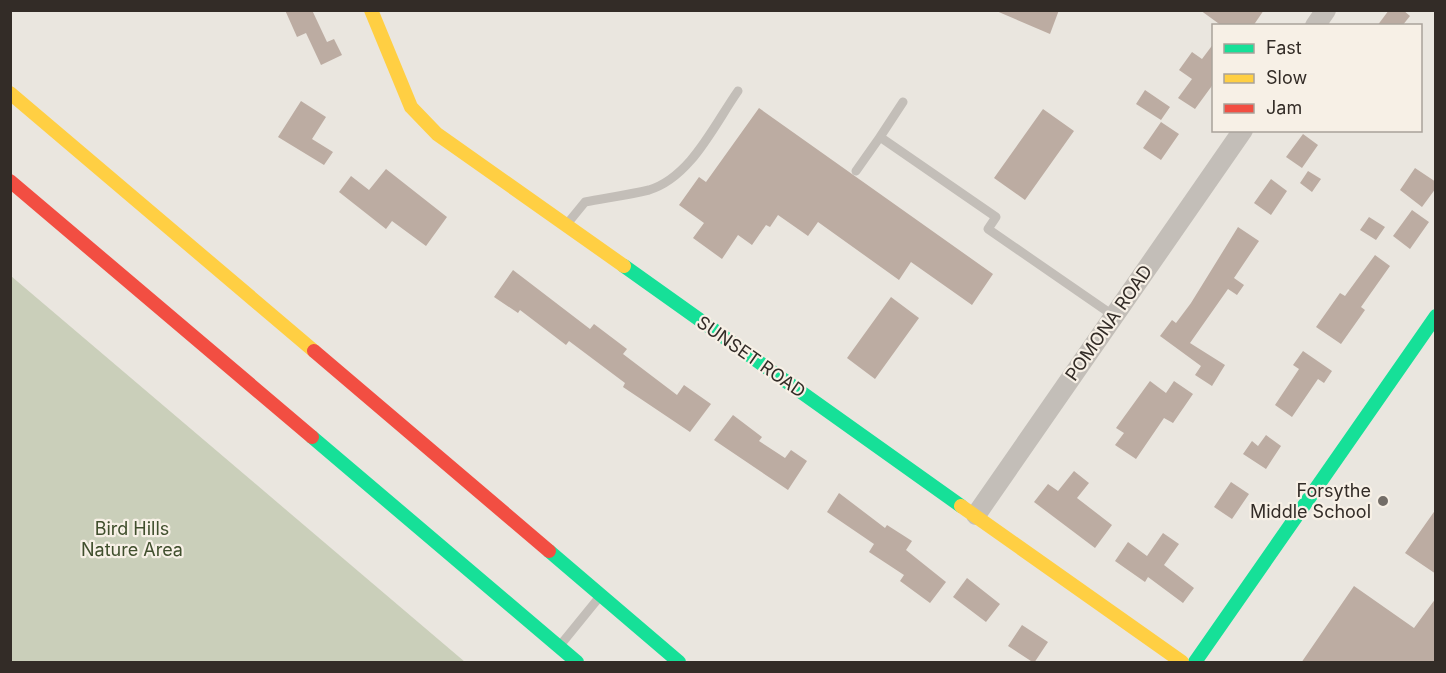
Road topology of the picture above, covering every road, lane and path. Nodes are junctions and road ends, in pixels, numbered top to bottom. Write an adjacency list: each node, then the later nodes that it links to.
1 (371, 10): 11 (main road, SUNSET ROAD)
2 (1326, 10): 3 (street)
3 (1317, 24)
4 (738, 91): 11 (lane)
5 (10, 93): 15 (main road)
6 (903, 102): 8 (lane)
7 (1242, 132): 12 (street, POMONA ROAD)
8 (880, 136): 9 (lane); 12 (lane)
9 (855, 171)
10 (10, 181): 16 (main road)
11 (566, 226): 14 (main road, SUNSET ROAD)
12 (1114, 316): 14 (street, POMONA ROAD)
13 (1436, 316): 20 (main road)
14 (976, 515): 19 (main road, SUNSET ROAD)
15 (600, 596): 16 (lane); 18 (main road)
16 (559, 647): 17 (main road)
17 (577, 663)
18 (679, 663)
19 (1182, 663)
20 (1195, 663)

